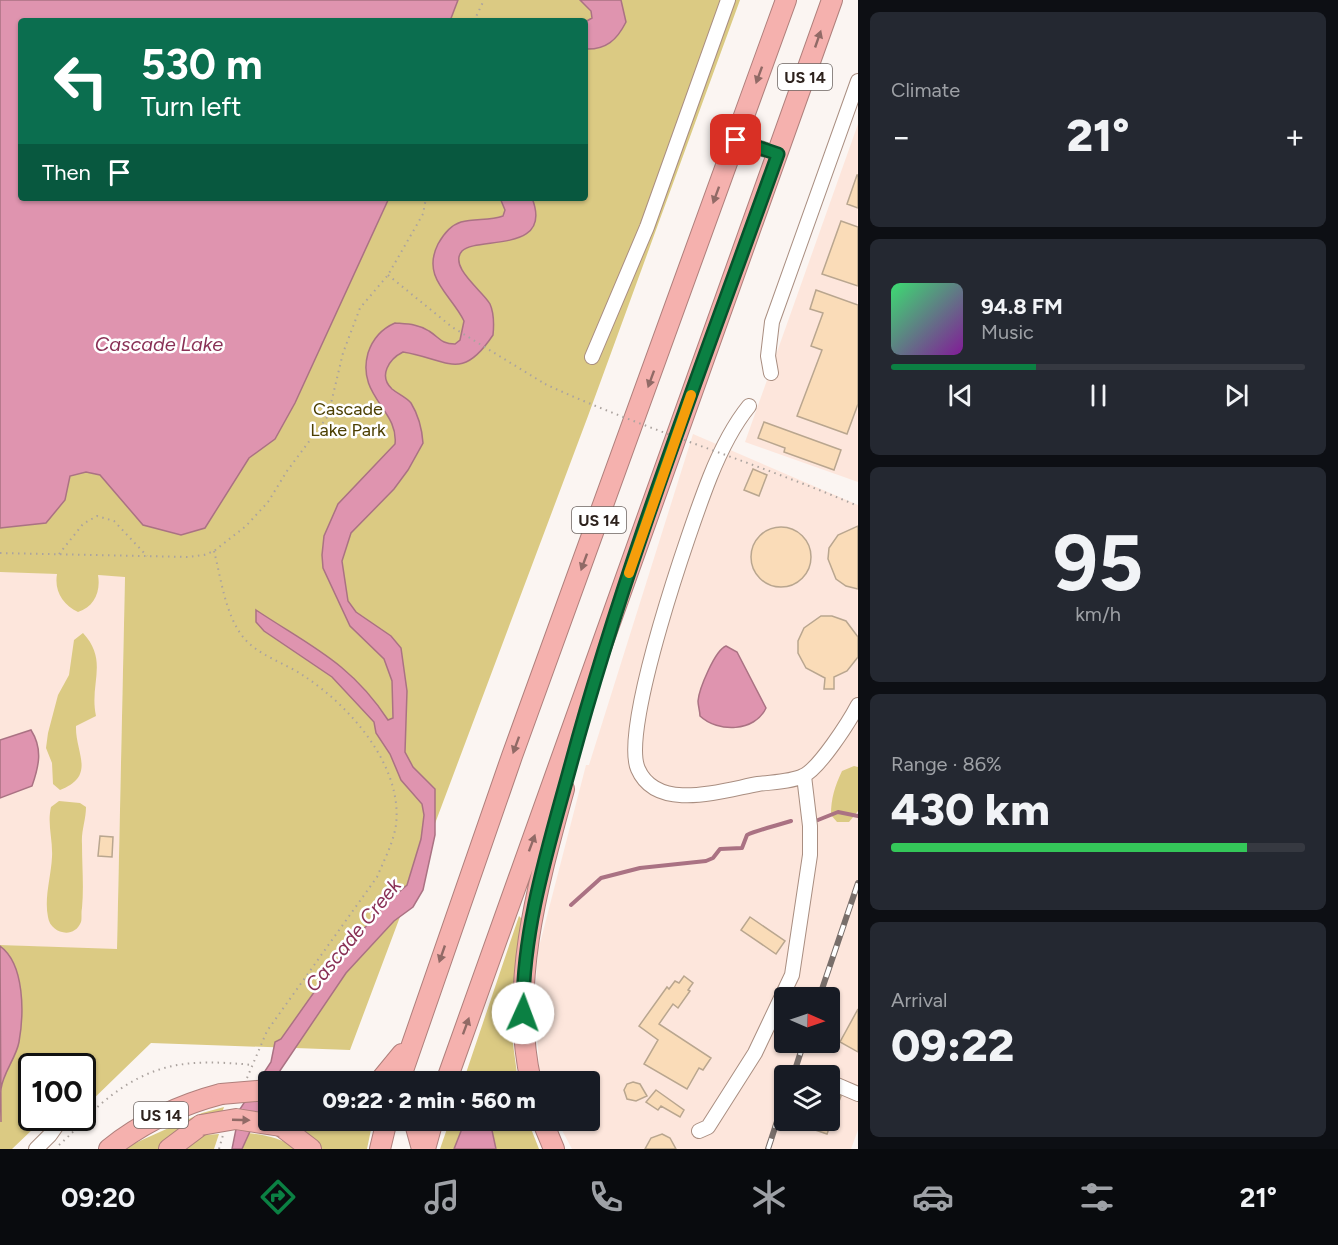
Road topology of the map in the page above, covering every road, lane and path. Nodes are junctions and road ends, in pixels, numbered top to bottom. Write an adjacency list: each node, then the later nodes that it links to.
1 (484, 0): 5 (path)
2 (728, 0): 11 (street)
3 (786, 0): 7 (highway, US 14, one-way to 7)
4 (832, 0): 8 (highway, US 14, one-way to 4)
5 (475, 18)
6 (858, 81): 12 (street)
7 (736, 140): 8 (street); 22 (highway, US 14, one-way to 22)
8 (778, 154): 19 (highway, US 14)
9 (425, 201): 10 (path)
10 (388, 275): 14 (path, bridge); 15 (path)
11 (592, 357)
12 (771, 373)
13 (749, 406): 21 (street)
14 (858, 506)
15 (214, 551): 18 (path); 30 (path)
16 (0, 553): 17 (path)
17 (59, 554): 18 (path); 18 (path)
18 (148, 556)
19 (601, 652): 25 (highway, US 14, one-way to 19); 26 (highway)
20 (858, 705): 21 (street)
21 (804, 776): 37 (street)
22 (412, 1039): 23 (highway, US 14); 24 (highway)
23 (387, 1071)
24 (402, 1071)
25 (450, 1071)
26 (528, 1071)
27 (840, 1087): 29 (street)
28 (258, 1091): 40 (highway, US 14, bridge)
29 (858, 1094)
30 (100, 1104): 31 (path); 39 (path)
31 (96, 1106)
32 (53, 1131): 38 (street)
33 (385, 1131): 43 (highway)
34 (418, 1131): 44 (highway)
35 (430, 1131): 44 (highway)
36 (547, 1131): 45 (highway)
37 (699, 1131)
38 (36, 1149)
39 (54, 1149)
40 (109, 1149)
41 (169, 1149): 42 (highway, one-way to 42, bridge)
42 (311, 1149)
43 (381, 1149)
44 (424, 1149)
45 (554, 1149)

